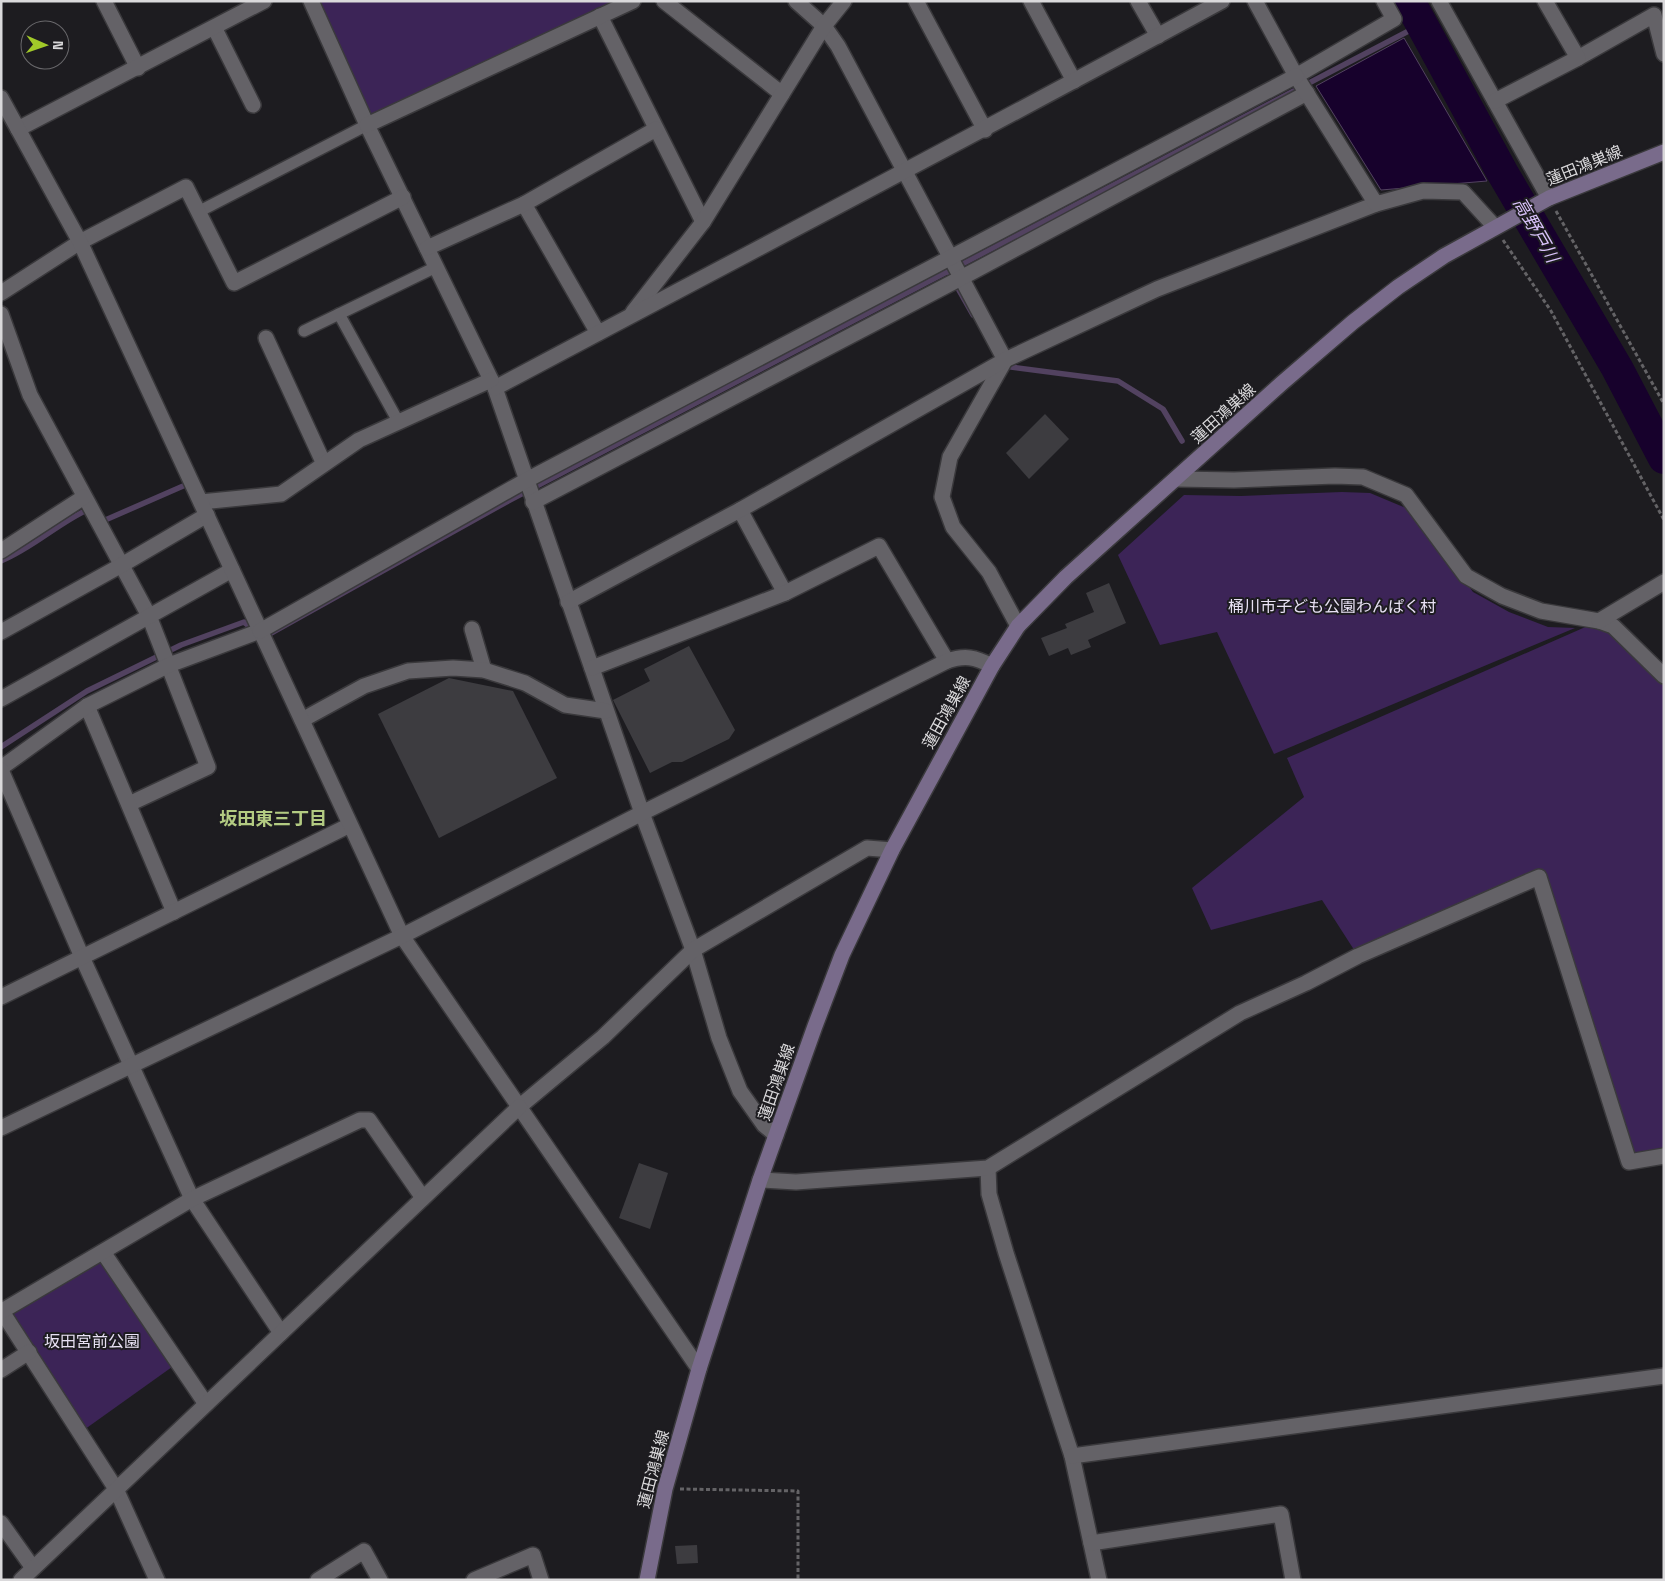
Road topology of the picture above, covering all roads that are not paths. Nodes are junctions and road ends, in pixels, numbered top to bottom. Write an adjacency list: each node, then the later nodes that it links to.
1 (104, 1): 22 (street)
2 (264, 1): 18 (street)
3 (311, 1): 30 (street)
4 (633, 1): 16 (street)
5 (664, 1): 26 (street)
6 (796, 1): 17 (street)
7 (844, 1): 17 (street)
8 (916, 1): 33 (street)
9 (1031, 1): 24 (street)
10 (1138, 1): 19 (street)
11 (1222, 1): 19 (street)
12 (1255, 1): 23 (street)
13 (1384, 1): 23 (street)
14 (1439, 1): 28 (street)
15 (1545, 1): 21 (street)
16 (600, 16): 30 (street); 32 (street)
17 (824, 26): 26 (street); 35 (street)
18 (215, 29): 22 (street); 29 (street)
19 (1158, 36): 24 (street)
20 (1664, 54): 21 (street)
21 (1578, 58): 28 (street)
22 (138, 68): 31 (street)
23 (1296, 76): 25 (street); 45 (street)
24 (1074, 81): 33 (street)
25 (1307, 93): 39 (street); 47 (street)
26 (782, 94): 41 (street)
27 (1, 98): 31 (street)
28 (1495, 101): 37 (street)
29 (253, 106)
30 (368, 125): 36 (street); 40 (lane)
31 (18, 129): 43 (street)
32 (656, 129): 38 (street); 41 (street)
33 (984, 130): 35 (street)
34 (1664, 152): 37 (main road, 蓮田鴻巣線)
35 (905, 172): 45 (street); 51 (street)
36 (403, 197): 40 (street); 44 (street)
37 (1549, 198): 42 (main road, 蓮田鴻巣線)
38 (524, 204): 44 (street); 53 (street)
39 (1376, 204): 42 (street); 55 (street)
40 (198, 212): 43 (street)
41 (703, 222): 51 (street)
42 (1494, 227): 59 (main road, 蓮田鴻巣線)
43 (80, 242): 48 (street); 63 (street)
44 (428, 248): 46 (street)
45 (950, 257): 47 (street); 60 (street)
46 (436, 267): 50 (lane); 56 (street)
47 (961, 278): 55 (street); 62 (street)
48 (1, 292)
49 (1, 314): 61 (street)
50 (339, 314): 52 (lane); 57 (lane)
51 (631, 315): 53 (street)
52 (304, 330)
53 (598, 333): 56 (street)
54 (266, 338): 58 (street)
55 (1005, 360): 64 (street); 73 (street)
56 (493, 384): 57 (street); 60 (street)
57 (399, 423): 58 (street)
58 (324, 464): 63 (street)
59 (1177, 478): 72 (street); 73 (main road, 蓮田鴻巣線)
60 (525, 480): 62 (street); 75 (street)
61 (84, 497): 65 (street); 66 (street)
62 (533, 502): 70 (street)
63 (204, 509): 66 (street); 67 (street)
64 (740, 510): 69 (street); 70 (street)
65 (1, 551)
66 (120, 566): 71 (street); 76 (street)
67 (232, 570): 71 (street); 75 (street)
68 (1664, 582): 72 (street)
69 (785, 593): 77 (street); 80 (street)
70 (568, 602): 80 (street)
71 (149, 616): 78 (street); 83 (street)
72 (1599, 621): 82 (street)
73 (1018, 626): 79 (main road, 蓮田鴻巣線)
74 (472, 629): 81 (street)
75 (260, 631): 78 (street); 86 (street)
76 (1, 632)
77 (947, 661): 79 (street); 89 (street)
78 (169, 665): 84 (street); 88 (street)
79 (992, 666): 91 (main road, 蓮田鴻巣線)
80 (592, 668): 85 (street)
81 (484, 670): 85 (street); 86 (street)
82 (1664, 676)
83 (1, 699)
84 (87, 706): 87 (street); 88 (street)
85 (606, 711): 89 (street)
86 (302, 720): 90 (street)
87 (1, 769): 95 (street)
88 (129, 804): 92 (street)
89 (642, 813): 93 (street); 94 (street)
90 (350, 825): 92 (street); 93 (street)
91 (892, 850): 94 (street); 100 (main road, 蓮田鴻巣線)
92 (174, 912): 95 (street)
93 (402, 936): 97 (street); 98 (street)
94 (693, 950): 98 (street); 100 (street)
95 (82, 957): 96 (street); 97 (street)
96 (1, 997)
97 (133, 1065): 99 (street); 105 (street)
98 (520, 1107): 104 (street); 110 (street)
99 (1, 1128)
100 (776, 1135): 103 (main road, 蓮田鴻巣線)
101 (1664, 1156): 102 (street)
102 (988, 1168): 103 (street); 114 (street)
103 (760, 1180): 110 (main road, 蓮田鴻巣線)
104 (423, 1198): 105 (street); 108 (street)
105 (192, 1199): 106 (street); 108 (street)
106 (103, 1252): 107 (street); 113 (street)
107 (2, 1311): 109 (street)
108 (281, 1333): 113 (street)
109 (29, 1352): 111 (street); 115 (street)
110 (699, 1369): 125 (main road, 蓮田鴻巣線)
111 (1, 1370)
112 (1664, 1376): 114 (street)
113 (206, 1404): 115 (street)
114 (1072, 1456): 117 (street)
115 (116, 1489): 118 (street); 120 (street)
116 (1, 1523): 118 (street)
117 (1091, 1543): 126 (street); 127 (street)
118 (34, 1568): 119 (street)
119 (21, 1580)
120 (157, 1580)
121 (318, 1580): 122 (street)
122 (380, 1580)
123 (474, 1580): 124 (street)
124 (541, 1580)
125 (647, 1580)
126 (1100, 1580)
127 (1293, 1580)

